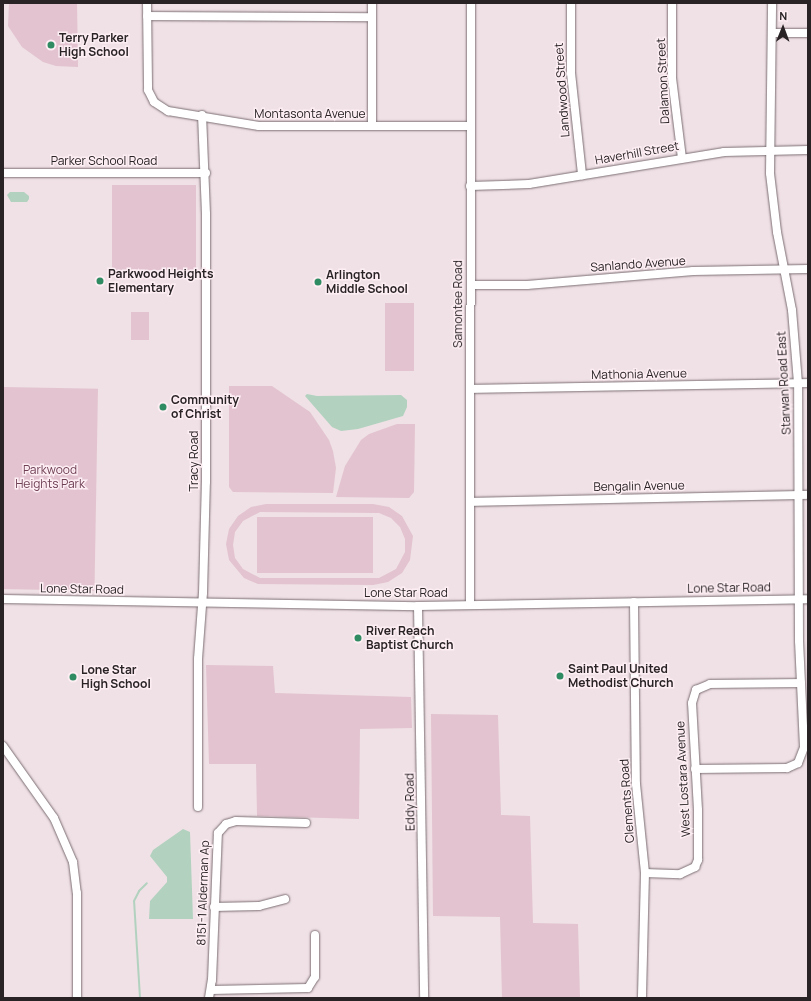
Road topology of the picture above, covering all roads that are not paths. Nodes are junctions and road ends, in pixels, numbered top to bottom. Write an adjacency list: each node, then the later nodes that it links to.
1 (147, 3): 7 (street)
2 (372, 3): 8 (street)
3 (471, 3): 13 (street, Samontee Road)
4 (571, 3): 19 (street, Landwood Street)
5 (672, 3): 16 (street, Dalamon Street)
6 (772, 3): 10 (street, Starwan Road East)
7 (147, 16): 8 (street); 11 (street, Montasonta Avenue)
8 (372, 17): 12 (street)
9 (808, 33): 10 (street)
10 (772, 34): 14 (street, Starwan Road East)
11 (202, 115): 12 (street, Montasonta Avenue); 18 (street, Tracy Road)
12 (372, 126): 13 (street, Montasonta Avenue)
13 (471, 126): 20 (street, Samontee Road)
14 (772, 150): 15 (street, Haverhill Street); 16 (street, Haverhill Street); 21 (street, Starwan Road East)
15 (808, 150)
16 (682, 158): 19 (street, Haverhill Street)
17 (3, 173): 18 (street, Parker School Road)
18 (206, 173): 32 (street, Tracy Road)
19 (582, 175): 20 (street, Haverhill Street)
20 (470, 186): 23 (street, Samontee Road)
21 (784, 269): 22 (street, Sanlando Avenue); 23 (street, Sanlando Avenue); 24 (street, Starwan Road East)
22 (808, 269)
23 (471, 285): 26 (street, Samontee Road)
24 (798, 383): 25 (street, Mathonia Avenue); 26 (street, Mathonia Avenue); 27 (street, Starwan Road East)
25 (808, 383)
26 (470, 389): 28 (street, Samontee Road)
27 (804, 495): 28 (street, Bengalin Avenue); 30 (street, Starwan Road East)
28 (470, 502): 34 (street, Samontee Road)
29 (3, 599): 32 (street, Lone Star Road)
30 (799, 599): 31 (street, Lone Star Road); 33 (street, Lone Star Road); 36 (street, Starwan Road East)
31 (808, 599)
32 (203, 602): 35 (street, Lone Star Road); 39 (street, Tracy Road)
33 (634, 602): 34 (street, Lone Star Road); 41 (street, Clements Road)
34 (470, 605): 35 (street, Lone Star Road)
35 (418, 606): 47 (street, Eddy Road)
36 (801, 683): 38 (street, Starwan Road East); 38 (street, West Lostara Avenue)
37 (3, 746): 46 (street)
38 (695, 769): 41 (street, West Lostara Avenue)
39 (198, 807)
40 (306, 822): 43 (street, 8151-1 Alderman Ap)
41 (645, 873): 48 (street, Clements Road)
42 (285, 899): 43 (street)
43 (214, 907): 45 (street, 8151-1 Alderman Ap)
44 (315, 935): 45 (street)
45 (210, 994)
46 (77, 998)
47 (424, 998)
48 (642, 998)

